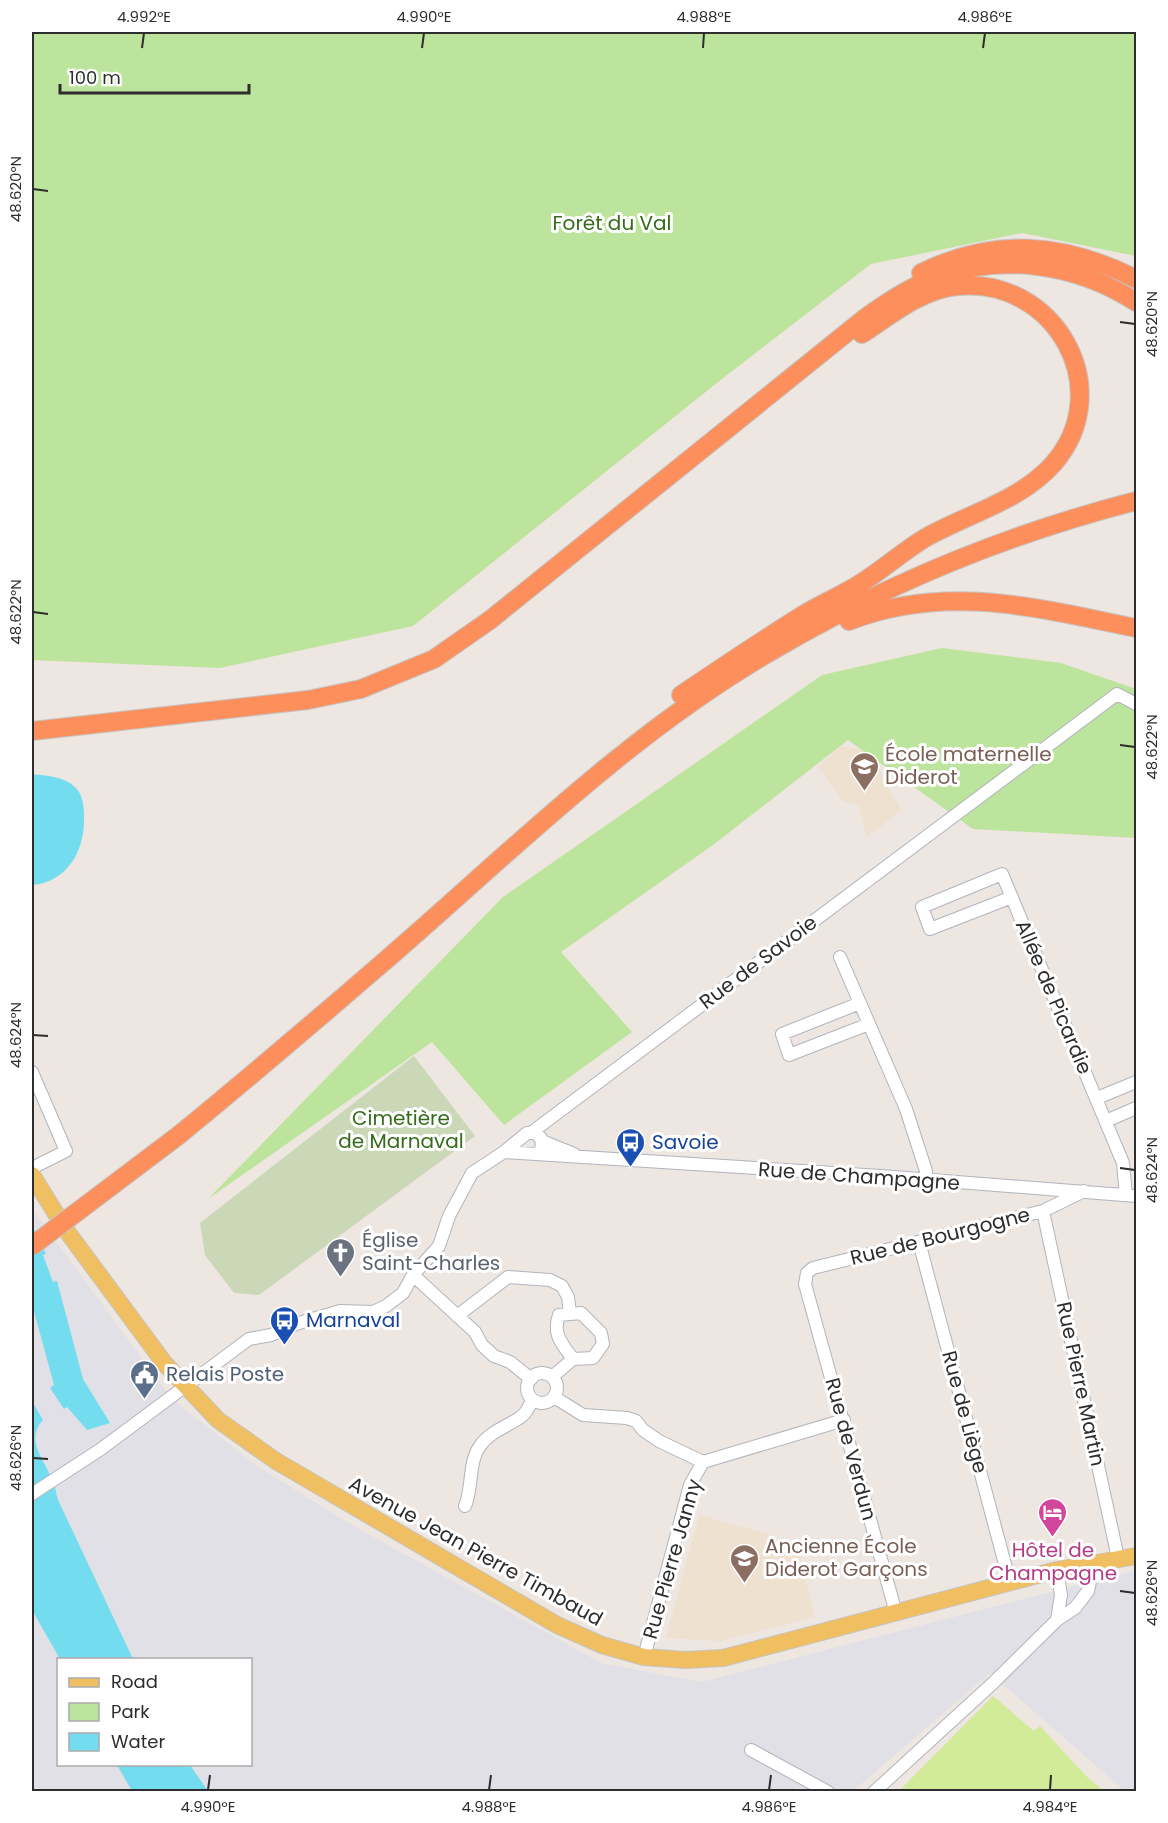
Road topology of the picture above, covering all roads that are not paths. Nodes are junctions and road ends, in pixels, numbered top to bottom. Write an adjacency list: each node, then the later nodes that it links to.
1 (922, 272): 2 (highway); 3 (highway); 11 (highway)
2 (1137, 279)
3 (1137, 290)
4 (1137, 302): 5 (highway)
5 (705, 448): 9 (highway); 12 (highway)
6 (1137, 490): 9 (highway)
7 (1137, 501): 9 (highway)
8 (1137, 628): 9 (highway)
9 (687, 699): 33 (highway, bridge)
10 (1137, 704): 22 (street, Rue de Savoie)
11 (32, 722)
12 (32, 731)
13 (1012, 897): 13 (street, Allée de Picardie); 19 (street, Allée de Picardie)
14 (840, 957): 15 (street)
15 (860, 1003): 16 (street); 16 (street)
16 (869, 1024): 28 (street)
17 (32, 1072): 26 (street)
18 (1137, 1082): 19 (street, Allée de Picardie)
19 (1097, 1098): 21 (street, Allée de Picardie)
20 (1137, 1108): 21 (street)
21 (1106, 1121): 30 (street, Allée de Picardie)
22 (534, 1137): 23 (street, Rue de Savoie); 24 (street); 24 (street); 25 (street, Rue de Champagne)
23 (504, 1152): 24 (street); 34 (street, Rue de Savoie)
24 (532, 1155): 25 (street, Rue de Champagne)
25 (580, 1156): 28 (street, Rue de Champagne)
26 (32, 1168)
27 (32, 1175): 41 (main road, Avenue Jean Pierre Timbaud)
28 (925, 1181): 29 (street, Rue de Champagne)
29 (1084, 1191): 30 (street, Rue de Champagne); 31 (street, Rue de Bourgogne)
30 (1131, 1196)
31 (1043, 1211): 32 (street, Rue de Bourgogne); 49 (street, Rue Pierre Martin)
32 (919, 1242): 35 (street, Rue de Bourgogne); 52 (street, Rue de Liège)
33 (32, 1246)
34 (413, 1275): 37 (street); 41 (street, Rue de Savoie)
35 (805, 1284): 44 (street, Rue de Verdun)
36 (570, 1313): 37 (street); 38 (street); 38 (street)
37 (457, 1316): 40 (street)
38 (573, 1359): 39 (street)
39 (552, 1377): 40 (street); 42 (street)
40 (531, 1379): 43 (street)
41 (184, 1387): 46 (street, Rue de Savoie); 55 (main road, Avenue Jean Pierre Timbaud)
42 (554, 1397): 43 (street); 45 (street, Rue Pierre Janny)
43 (532, 1400): 47 (street)
44 (844, 1420): 45 (street, Rue Pierre Janny); 53 (street, Rue de Verdun)
45 (703, 1462): 55 (street, Rue Pierre Janny)
46 (32, 1494)
47 (465, 1506)
48 (1137, 1556): 49 (main road, Avenue Jean Pierre Timbaud)
49 (1118, 1558): 50 (main road, Avenue Jean Pierre Timbaud)
50 (1094, 1562): 51 (main road, Avenue Jean Pierre Timbaud); 54 (street)
51 (1057, 1570): 52 (main road, Avenue Jean Pierre Timbaud); 54 (street)
52 (1010, 1583): 53 (main road, Avenue Jean Pierre Timbaud)
53 (896, 1613): 55 (main road, Avenue Jean Pierre Timbaud)
54 (1057, 1620): 58 (street)
55 (644, 1657)
56 (751, 1750): 57 (street)
57 (828, 1791)
58 (874, 1791)

